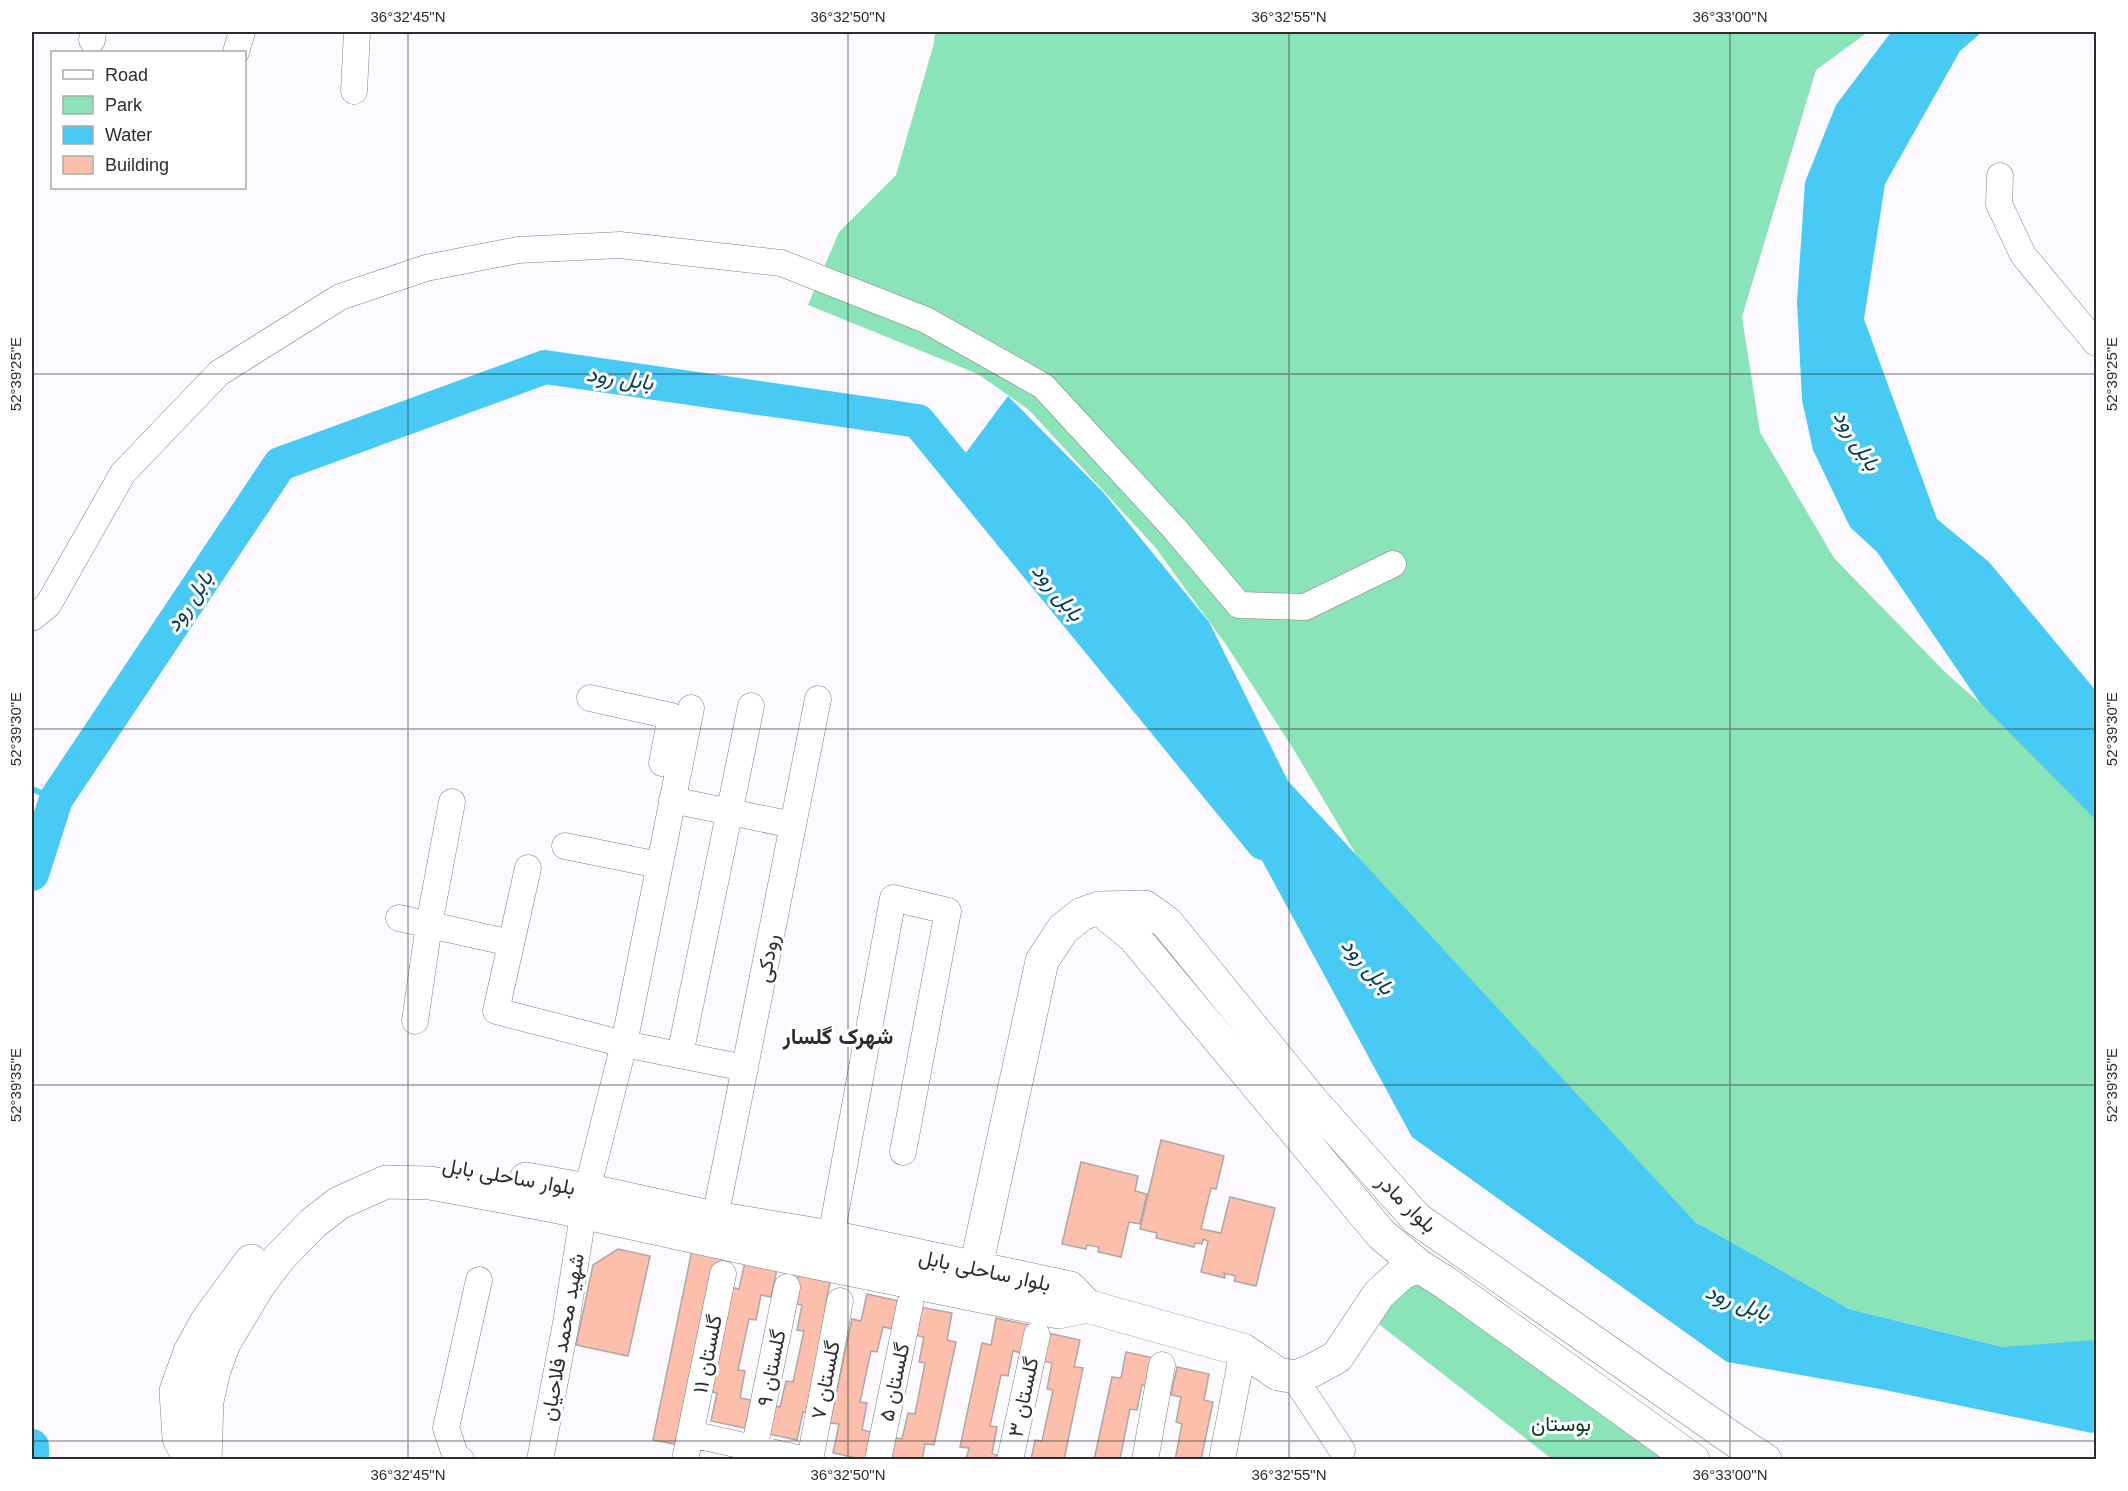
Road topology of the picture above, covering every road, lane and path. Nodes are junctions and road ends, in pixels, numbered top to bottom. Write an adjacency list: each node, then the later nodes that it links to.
1 (242, 32): 3 (street)
2 (357, 32): 4 (street)
3 (236, 51)
4 (354, 91)
5 (2000, 176): 6 (street)
6 (2097, 344)
7 (1393, 564): 8 (street)
8 (32, 618)
9 (590, 698): 18 (street)
10 (818, 699): 16 (street, رودکی)
11 (751, 706): 15 (street)
12 (691, 708): 13 (street, شهید محمد فلاحیان)
13 (672, 800): 15 (street); 25 (street, شهید محمد فلاحیان)
14 (453, 802): 22 (street)
15 (729, 812): 16 (street); 26 (street)
16 (793, 825): 27 (street, رودکی)
17 (566, 846): 18 (street)
18 (644, 862): 25 (street)
19 (528, 868): 23 (street)
20 (1099, 908): 32 (main road, بلوار مادر); 33 (main road, بلوار مادر); 60 (main road, بلوار مادر)
21 (399, 918): 22 (street)
22 (429, 925): 23 (street); 24 (street)
23 (511, 943): 25 (street)
24 (415, 1021)
25 (624, 1044): 26 (street); 29 (street, شهید محمد فلاحیان)
26 (680, 1055): 27 (street)
27 (745, 1068): 30 (street, رودکی)
28 (903, 1152): 31 (street)
29 (585, 1202): 30 (main road, بلوار ساحلی بابل); 39 (main road, بلوار ساحلی بابل); 42 (main road, بلوار ساحلی بابل); 51 (street, شهید محمد فلاحیان)
30 (715, 1218): 31 (main road, بلوار ساحلی بابل)
31 (831, 1238): 33 (main road, بلوار ساحلی بابل)
32 (1419, 1266): 44 (main road); 59 (main road, بلوار مادر)
33 (976, 1267): 39 (main road, بلوار ساحلی بابل)
34 (723, 1274): 45 (street, گلستان ۱۱)
35 (479, 1281): 50 (street)
36 (787, 1287): 47 (street, گلستان ۹)
37 (840, 1301): 54 (street, گلستان ۷)
38 (910, 1304): 55 (street, گلستان ۵)
39 (1087, 1306): 41 (main road)
40 (1037, 1335): 56 (street, گلستان ۳)
41 (1243, 1350): 44 (main road); 58 (street)
42 (202, 1361): 48 (main road, بلوار ساحلی بابل); 49 (main road, بلوار ساحلی بابل)
43 (1162, 1365): 57 (street)
44 (1293, 1376): 46 (street)
45 (691, 1434): 47 (street); 52 (street, گلستان ۱۱)
46 (1342, 1450)
47 (753, 1454): 53 (street)
48 (190, 1460)
49 (205, 1460)
50 (461, 1460)
51 (540, 1460)
52 (685, 1460)
53 (806, 1460)
54 (810, 1460)
55 (878, 1460)
56 (1010, 1460)
57 (1145, 1460)
58 (1222, 1460)
59 (1693, 1460)
60 (1766, 1460)

